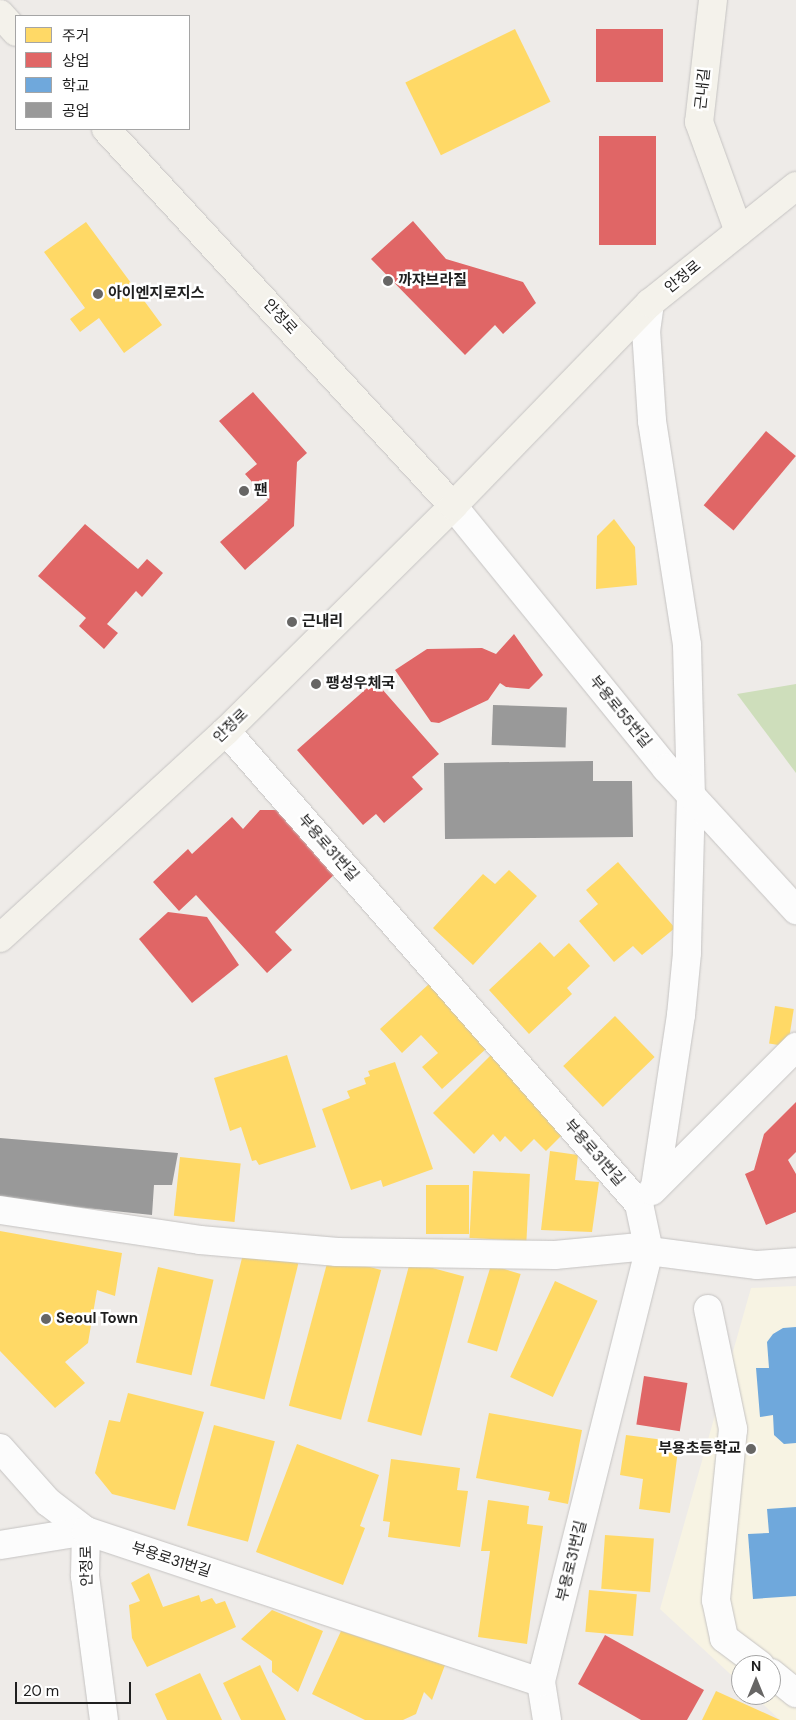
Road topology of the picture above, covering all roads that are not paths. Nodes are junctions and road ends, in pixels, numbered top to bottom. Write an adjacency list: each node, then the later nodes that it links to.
1 (713, 0): 6 (main road, 근내길)
2 (0, 14): 3 (main road)
3 (15, 31)
4 (107, 130): 8 (main road, 안정로)
5 (796, 186): 6 (main road, 안정로)
6 (739, 232): 7 (main road, 안정로)
7 (650, 303): 8 (main road, 안정로); 10 (street)
8 (453, 506): 9 (main road, 안정로); 10 (street, 부용로55번길)
9 (226, 731): 12 (main road, 안정로); 14 (street, 부용로31번길)
10 (691, 795): 11 (street, 부용로55번길); 14 (street)
11 (796, 910)
12 (0, 938)
13 (796, 1047): 14 (street)
14 (647, 1196): 16 (street, 부용로31번길)
15 (0, 1210): 16 (street)
16 (649, 1249): 17 (street); 23 (street, 부용로31번길)
17 (796, 1262)
18 (708, 1309): 22 (street)
19 (0, 1448): 20 (street, 안정로)
20 (86, 1531): 21 (street); 23 (street, 부용로31번길); 26 (street, 안정로)
21 (0, 1545)
22 (747, 1655)
23 (541, 1682): 27 (street, 부용로31번길)
24 (781, 1682): 25 (street)
25 (796, 1693)
26 (104, 1720)
27 (547, 1720)

